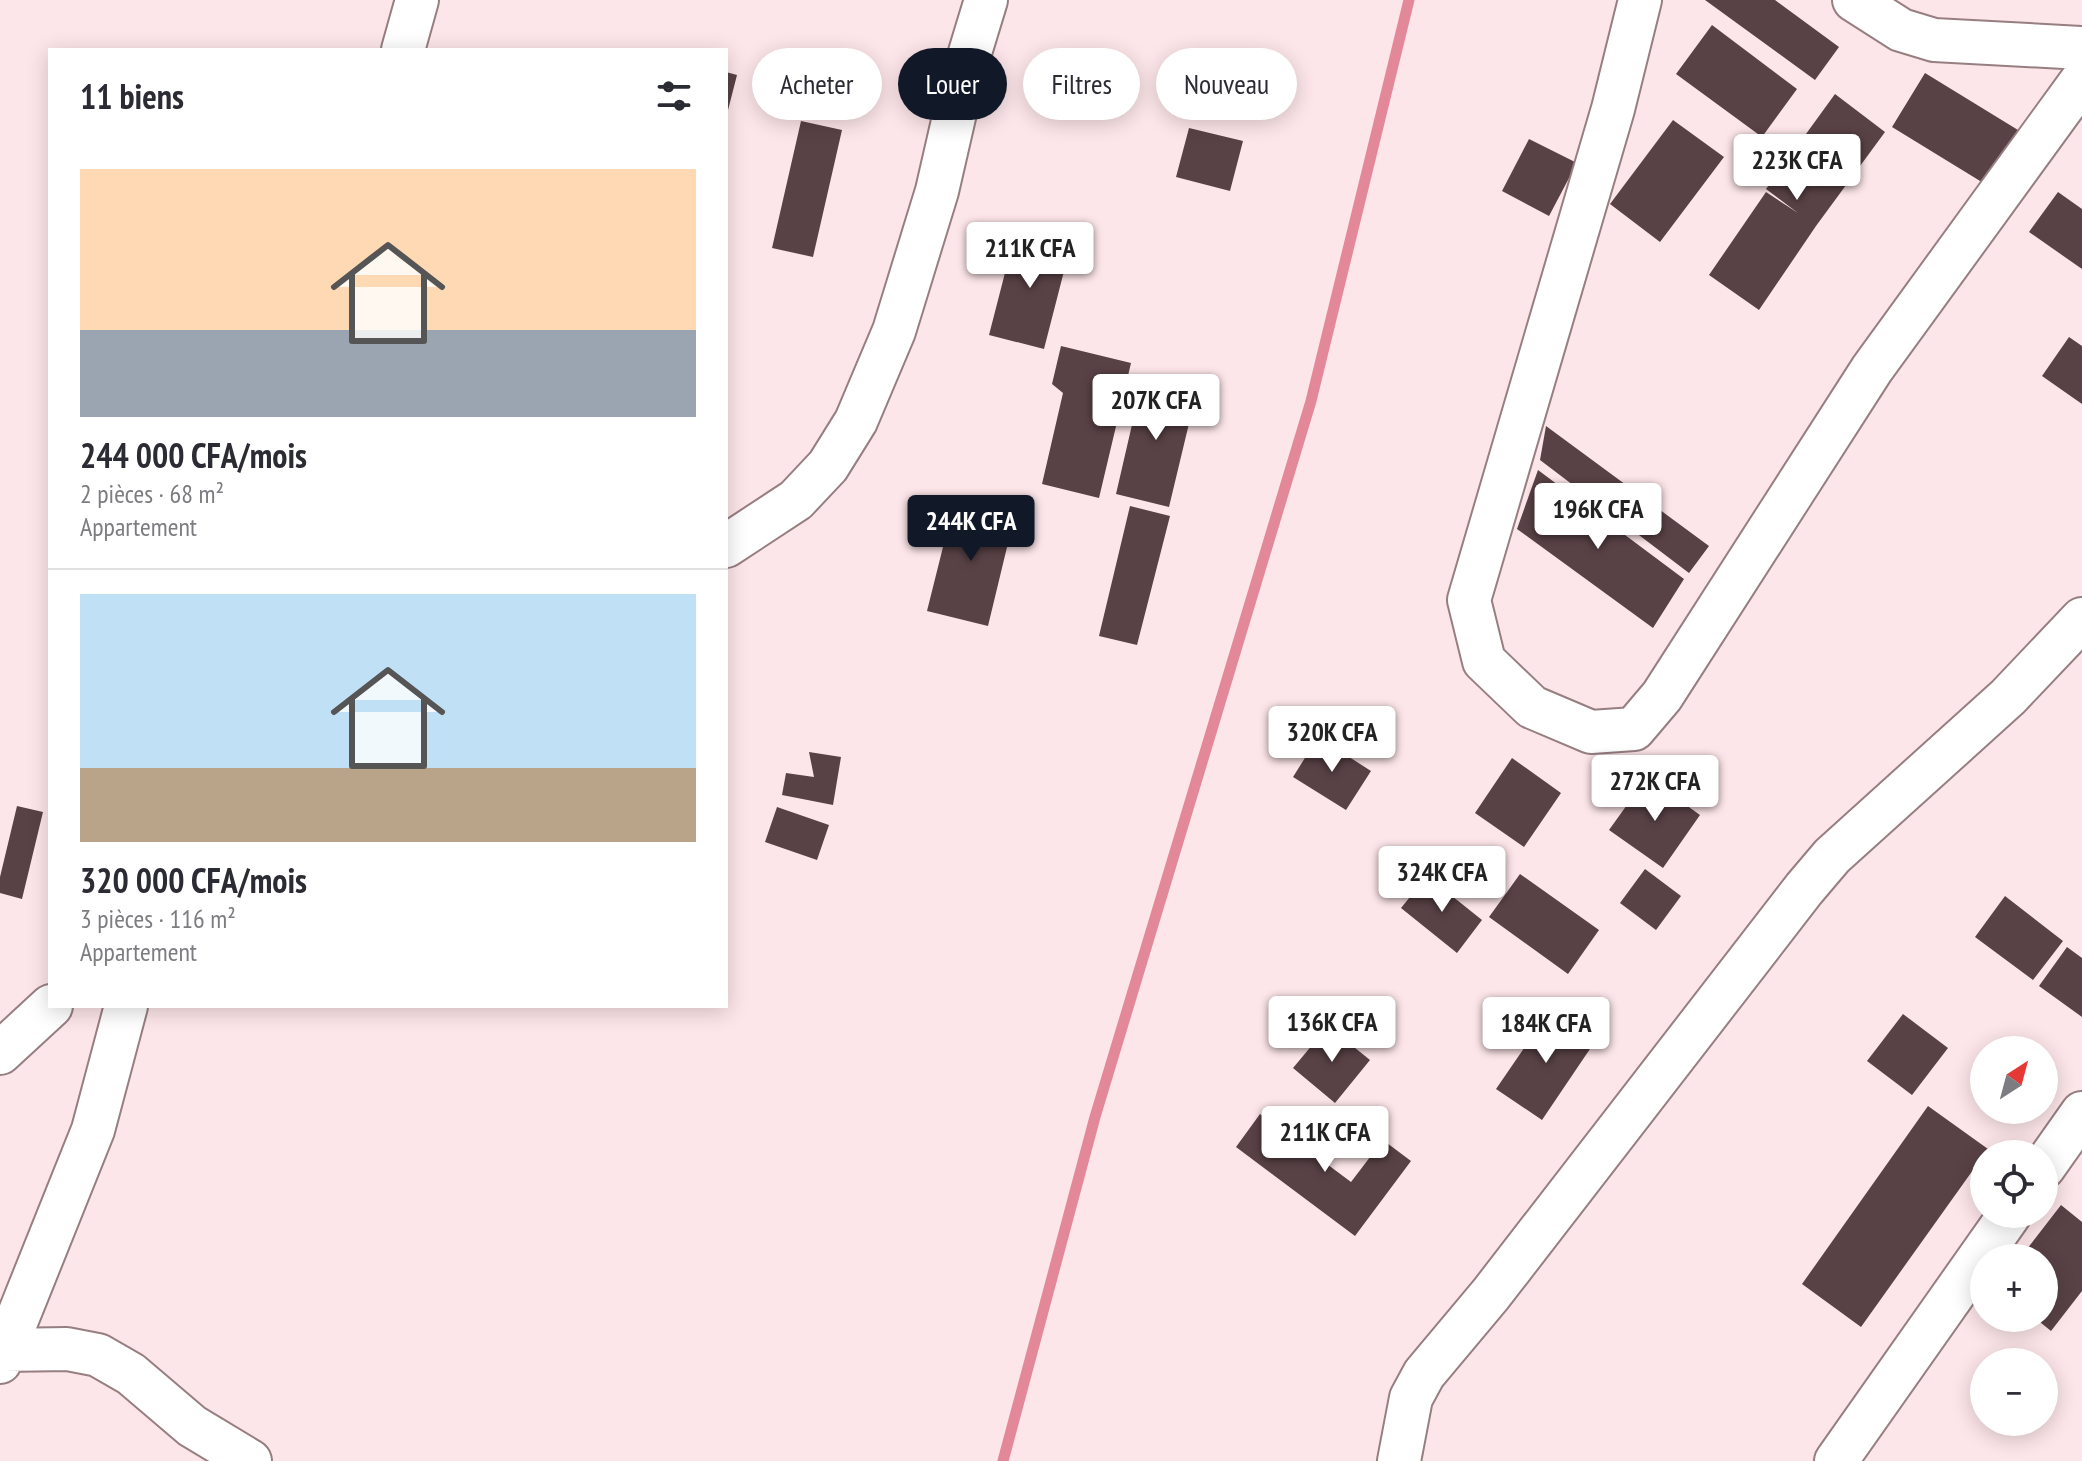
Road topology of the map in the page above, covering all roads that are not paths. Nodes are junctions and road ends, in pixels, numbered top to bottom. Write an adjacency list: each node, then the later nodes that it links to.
1 (417, 0): 5 (street)
2 (986, 0): 8 (street)
3 (1640, 0): 7 (street)
4 (1854, 0): 6 (street)
5 (404, 48)
6 (2082, 48)
7 (2082, 80)
8 (728, 545)
9 (2082, 619): 18 (street)
10 (49, 1008): 12 (street)
11 (125, 1008): 16 (street)
12 (0, 1053)
13 (2082, 1113): 14 (street)
14 (2058, 1147)
15 (2000, 1228): 19 (street)
16 (2, 1356): 17 (street)
17 (250, 1461)
18 (1399, 1461)
19 (1836, 1461)

